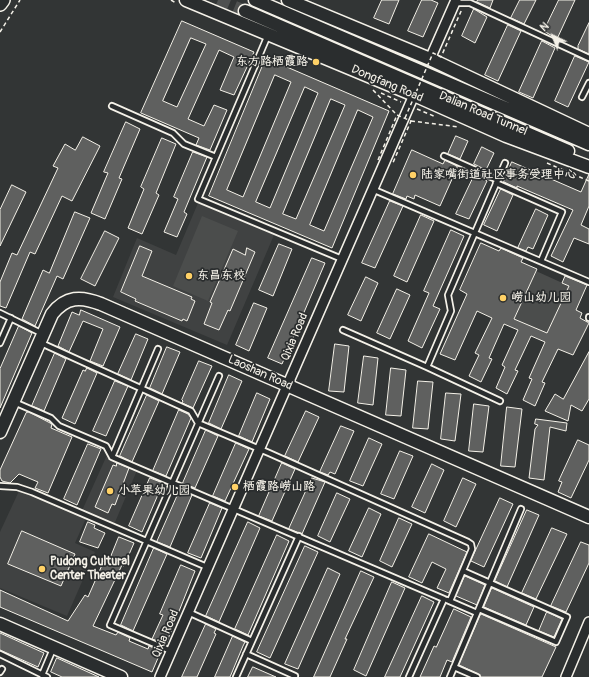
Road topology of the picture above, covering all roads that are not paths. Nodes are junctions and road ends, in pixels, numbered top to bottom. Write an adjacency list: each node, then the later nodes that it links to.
1 (3, 0): 6 (main road)
2 (186, 0): 8 (main road, Dongfang Road)
3 (255, 0): 16 (main road, Dalian Road Tunnel)
4 (288, 0): 10 (main road)
5 (456, 3): 9 (lane); 10 (street)
6 (0, 4)
7 (245, 11): 19 (main road, Dalian Road Tunnel)
8 (268, 35): 12 (main road, Dongfang Road); 18 (lane)
9 (589, 58)
10 (430, 59): 15 (main road)
11 (589, 83): 13 (lane)
12 (414, 95): 21 (main road, Dongfang Road); 23 (street, Qixia Road)
13 (582, 97)
14 (112, 106): 18 (lane)
15 (589, 134)
16 (589, 144)
17 (444, 156): 22 (lane)
18 (216, 157): 25 (lane)
19 (589, 160)
20 (504, 163): 22 (lane)
21 (589, 167)
22 (497, 181): 24 (lane); 26 (lane)
23 (372, 189): 24 (lane); 25 (street, Qixia Road)
24 (475, 233): 26 (lane); 34 (lane)
25 (342, 259): 36 (street, Qixia Road)
26 (541, 261): 27 (lane)
27 (589, 282)
28 (0, 313): 29 (lane)
29 (11, 318): 31 (lane); 32 (lane)
30 (343, 330): 34 (lane)
31 (41, 338): 36 (main road, Laoshan Road); 37 (lane); 39 (main road, Laoshan Road)
32 (0, 343)
33 (158, 349): 37 (lane)
34 (427, 367): 38 (lane)
35 (219, 376): 40 (lane)
36 (287, 385): 42 (street, Qixia Road); 48 (main road, Laoshan Road)
37 (142, 388): 40 (lane); 43 (lane)
38 (500, 401)
39 (14, 402): 41 (main road, Laoshan Road); 43 (lane)
40 (198, 423): 42 (lane); 44 (lane)
41 (0, 432)
42 (259, 449): 46 (street, Qixia Road); 52 (lane)
43 (112, 457): 44 (lane)
44 (173, 483): 46 (lane); 50 (lane)
45 (0, 486): 50 (lane)
46 (234, 508): 49 (lane); 51 (street, Qixia Road)
47 (521, 509): 53 (lane)
48 (589, 517)
49 (299, 536): 54 (lane); 60 (lane)
50 (147, 542): 51 (lane); 62 (lane)
51 (207, 567): 57 (street, Qixia Road)
52 (463, 571): 53 (lane); 55 (lane)
53 (490, 583): 56 (lane); 56 (lane)
54 (444, 599): 55 (lane); 72 (lane)
55 (450, 602): 56 (lane)
56 (478, 611): 65 (lane)
57 (188, 612): 60 (lane); 62 (street, Qixia Road)
58 (0, 624): 61 (main road)
59 (589, 624): 75 (street)
60 (252, 641): 64 (lane)
61 (54, 647): 66 (lane); 69 (main road)
62 (171, 651): 70 (street, Qixia Road)
63 (0, 654): 66 (lane)
64 (246, 654): 67 (lane); 71 (lane)
65 (454, 667): 73 (lane); 74 (lane)
66 (42, 675): 68 (lane)
67 (295, 676)
68 (47, 677)
69 (121, 677)
70 (160, 677)
71 (236, 677)
72 (409, 677)
73 (450, 677)
74 (477, 677)
75 (566, 677)

